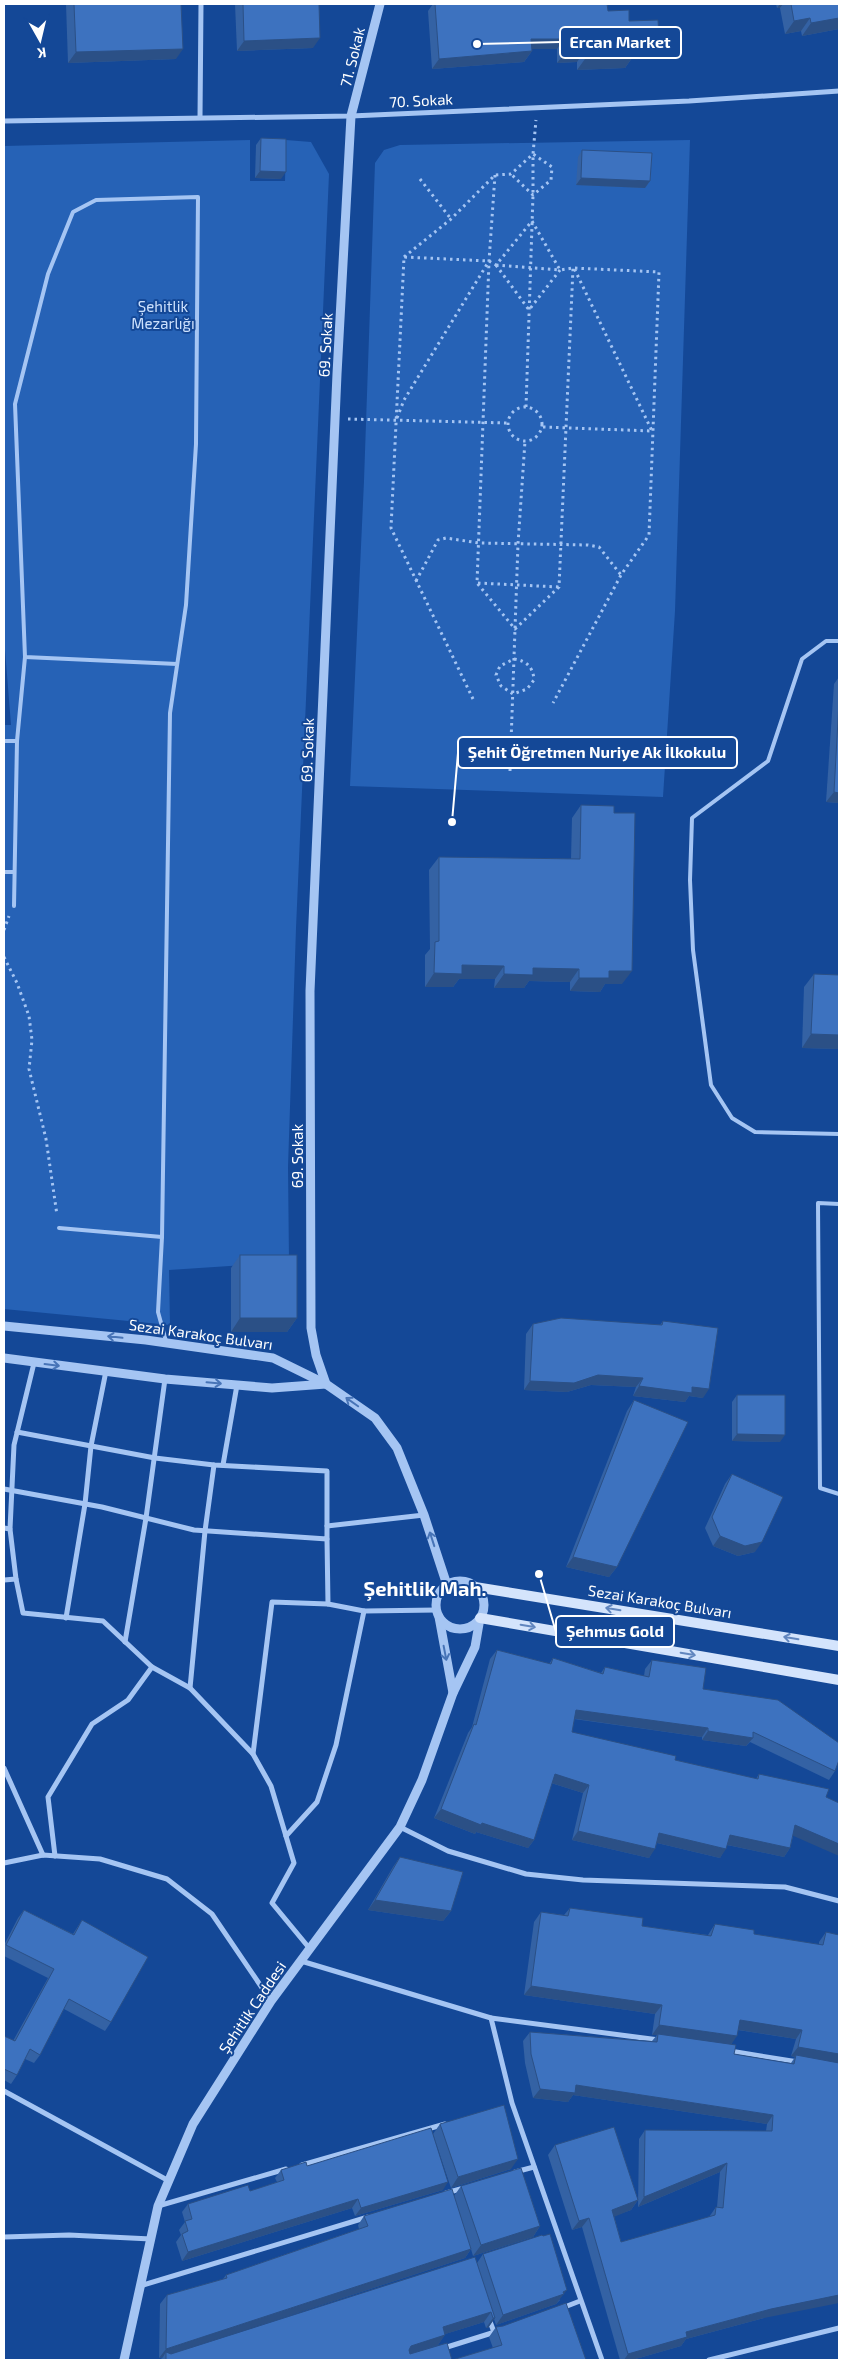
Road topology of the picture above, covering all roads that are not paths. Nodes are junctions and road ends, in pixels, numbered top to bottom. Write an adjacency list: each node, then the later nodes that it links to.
1 (201, 4): 5 (street)
2 (380, 4): 4 (street, 71. Sokak)
3 (839, 91): 4 (street, 70. Sokak)
4 (351, 116): 5 (street, 70. Sokak); 25 (street, 69. Sokak)
5 (200, 117): 6 (street, 70. Sokak)
6 (4, 121)
7 (839, 641): 15 (lane)
8 (25, 657): 9 (lane); 9 (lane); 11 (lane)
9 (177, 664): 18 (lane)
10 (4, 741): 11 (lane)
11 (17, 741): 13 (lane)
12 (4, 872): 13 (lane)
13 (14, 872): 14 (lane)
14 (14, 906)
15 (839, 1134)
16 (839, 1204): 34 (lane)
17 (59, 1228): 18 (lane)
18 (162, 1237): 20 (lane)
19 (4, 1326): 20 (street, Sezai Karakoç Bulvarı, one-way to 19)
20 (166, 1343): 25 (street, Sezai Karakoç Bulvarı)
21 (4, 1358): 22 (street)
22 (34, 1363): 23 (street, one-way to 23); 27 (street)
23 (106, 1371): 24 (street); 28 (street)
24 (165, 1379): 26 (street, one-way to 26); 29 (street)
25 (326, 1384): 26 (street); 36 (street, Sezai Karakoç Bulvarı, one-way to 25)
26 (237, 1385): 31 (street)
27 (18, 1432): 28 (street); 33 (street)
28 (91, 1446): 29 (street); 35 (street)
29 (155, 1458): 30 (street); 37 (street)
30 (214, 1465): 31 (street); 41 (street)
31 (223, 1465): 38 (street)
32 (4, 1490): 33 (street)
33 (12, 1490): 35 (street); 40 (street)
34 (839, 1494)
35 (85, 1504): 37 (street); 50 (street)
36 (424, 1515): 38 (street); 45 (street, Sezai Karakoç Bulvarı, one-way to 36)
37 (146, 1518): 41 (street); 52 (street)
38 (327, 1526): 42 (street)
39 (4, 1528): 40 (street)
40 (10, 1528): 43 (street)
41 (205, 1531): 42 (street); 56 (street)
42 (327, 1539): 47 (street)
43 (16, 1579): 44 (street); 50 (street)
44 (4, 1580)
45 (447, 1586): 46 (street); 49 (street)
46 (475, 1587): 51 (street); 53 (main road, Sezai Karakoç Bulvarı, one-way to 46)
47 (328, 1604): 48 (street); 58 (street)
48 (364, 1611): 49 (street); 61 (street)
49 (437, 1611): 51 (street); 57 (street, one-way to 57)
50 (66, 1618): 52 (street)
51 (480, 1618): 55 (main road, one-way to 55); 57 (street, Şehitlik Caddesi)
52 (125, 1642): 54 (street)
53 (839, 1646)
54 (152, 1667): 56 (street); 63 (street)
55 (839, 1680)
56 (190, 1688): 58 (street)
57 (453, 1693): 60 (street, Şehitlik Caddesi)
58 (253, 1754): 61 (street)
59 (4, 1768): 62 (street)
60 (400, 1827): 65 (street); 66 (street, Şehitlik Caddesi)
61 (286, 1836): 66 (street)
62 (43, 1855): 63 (street); 64 (street)
63 (55, 1856): 68 (street)
64 (4, 1863)
65 (839, 1901)
66 (310, 1949): 67 (street, Şehitlik Caddesi)
67 (300, 1961): 68 (street, Şehitlik Caddesi); 69 (street)
68 (271, 2001): 81 (street, Şehitlik Caddesi)
69 (491, 2018): 70 (street); 74 (street)
70 (666, 2041)
71 (724, 2050): 72 (street)
72 (801, 2063)
73 (4, 2091): 81 (street)
74 (512, 2104): 75 (street); 79 (street)
75 (503, 2106)
76 (456, 2120): 77 (street)
77 (427, 2129): 78 (street); 87 (street)
78 (430, 2138)
79 (534, 2167): 80 (street); 89 (street)
80 (506, 2175)
81 (169, 2181): 87 (street, Şehitlik Caddesi)
82 (445, 2184): 84 (street)
83 (467, 2187): 84 (street)
84 (448, 2193): 85 (street); 86 (street)
85 (439, 2196)
86 (451, 2201)
87 (158, 2206): 92 (street, Şehitlik Caddesi)
88 (374, 2215): 93 (street)
89 (558, 2233): 90 (street); 94 (street)
90 (550, 2236)
91 (4, 2238): 92 (street)
92 (151, 2240): 93 (street, Şehitlik Caddesi)
93 (140, 2286): 101 (street, Şehitlik Caddesi)
94 (580, 2302): 95 (street); 102 (street)
95 (554, 2311)
96 (488, 2315): 99 (street)
97 (839, 2328): 103 (street)
98 (502, 2329): 99 (street)
99 (494, 2332): 100 (street)
100 (441, 2349)
101 (124, 2360)
102 (602, 2360)
103 (709, 2360)

